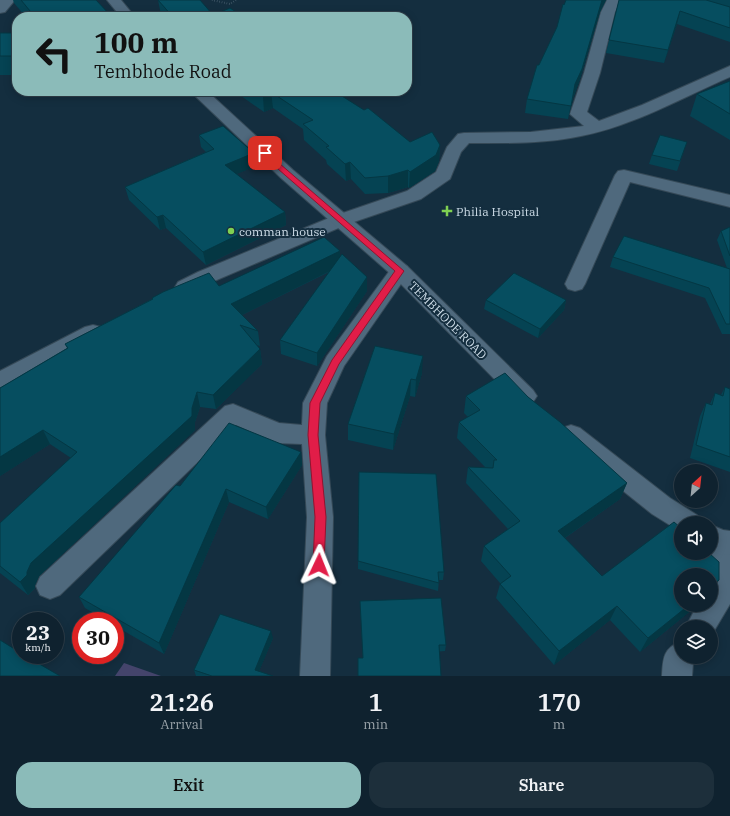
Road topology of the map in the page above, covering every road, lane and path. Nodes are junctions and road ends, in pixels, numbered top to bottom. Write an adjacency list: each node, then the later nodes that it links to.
1 (8, 0): 6 (street)
2 (114, 0): 7 (street)
3 (212, 0): 4 (path)
4 (236, 0)
5 (614, 0): 10 (street)
6 (0, 9)
7 (124, 12)
8 (730, 72): 10 (street)
9 (203, 96): 12 (street, TEMBHODE ROAD)
10 (597, 127): 12 (street)
11 (730, 202): 14 (street)
12 (341, 220): 13 (street, TEMBHODE ROAD); 15 (street)
13 (400, 271): 18 (street, TEMBHODE ROAD); 20 (street)
14 (575, 284)
15 (171, 294)
16 (109, 325): 17 (street)
17 (0, 381)
18 (539, 410)
19 (558, 424): 21 (street)
20 (313, 435): 23 (street); 26 (street)
21 (677, 516)
22 (720, 541): 24 (street)
23 (50, 586)
24 (704, 620)
25 (678, 664): 27 (street)
26 (315, 676)
27 (677, 676)

